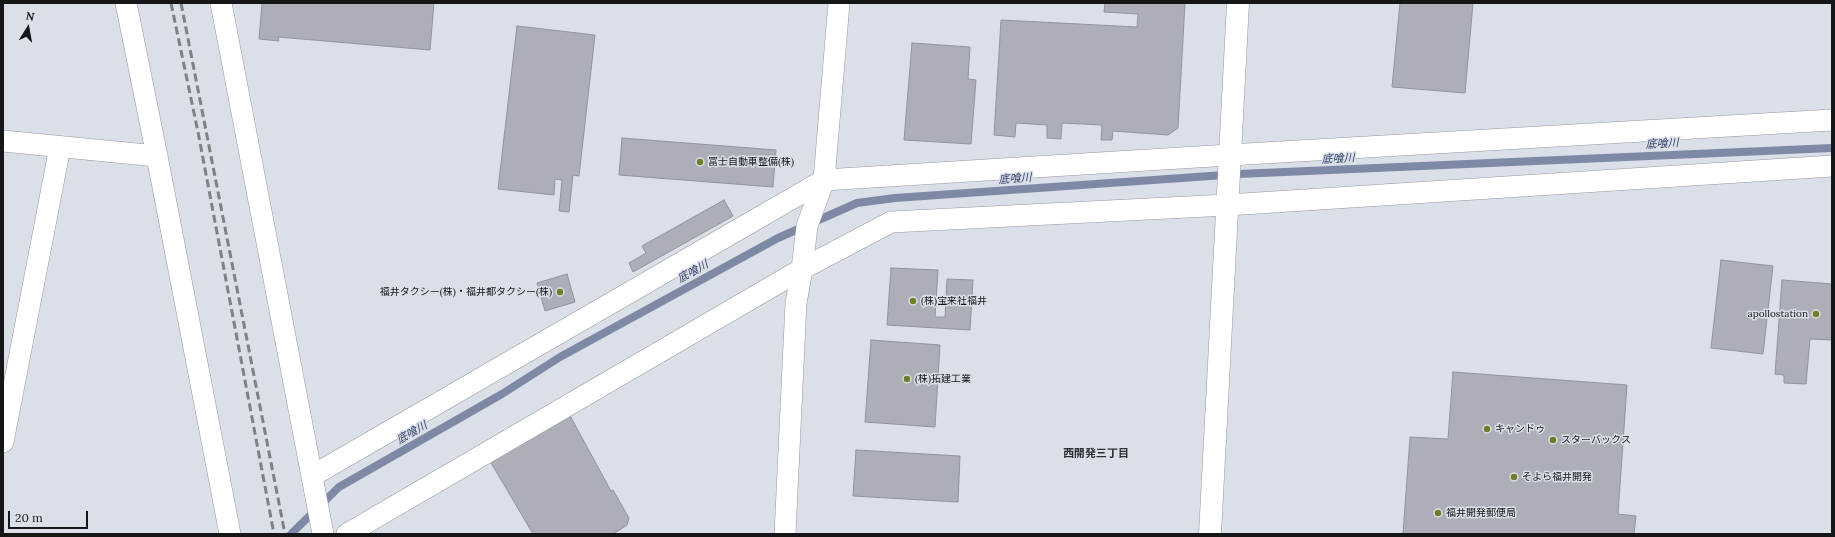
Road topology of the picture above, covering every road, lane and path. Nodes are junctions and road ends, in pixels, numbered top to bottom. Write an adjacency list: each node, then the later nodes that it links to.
1 (126, 3): 9 (street)
2 (221, 3): 16 (street)
3 (839, 3): 11 (street)
4 (1238, 3): 8 (street)
5 (1832, 120): 8 (street)
6 (3, 141): 7 (street)
7 (60, 147): 9 (street); 14 (street)
8 (1230, 155): 11 (street); 12 (street)
9 (157, 156): 17 (street)
10 (1832, 166): 12 (street)
11 (824, 180): 13 (street); 16 (street)
12 (1227, 204): 13 (street); 21 (street)
13 (802, 269): 19 (street); 20 (street)
14 (8, 387): 15 (street)
15 (3, 442)
16 (312, 476): 18 (street)
17 (230, 534)
18 (323, 534)
19 (346, 534)
20 (785, 534)
21 (1210, 534)

